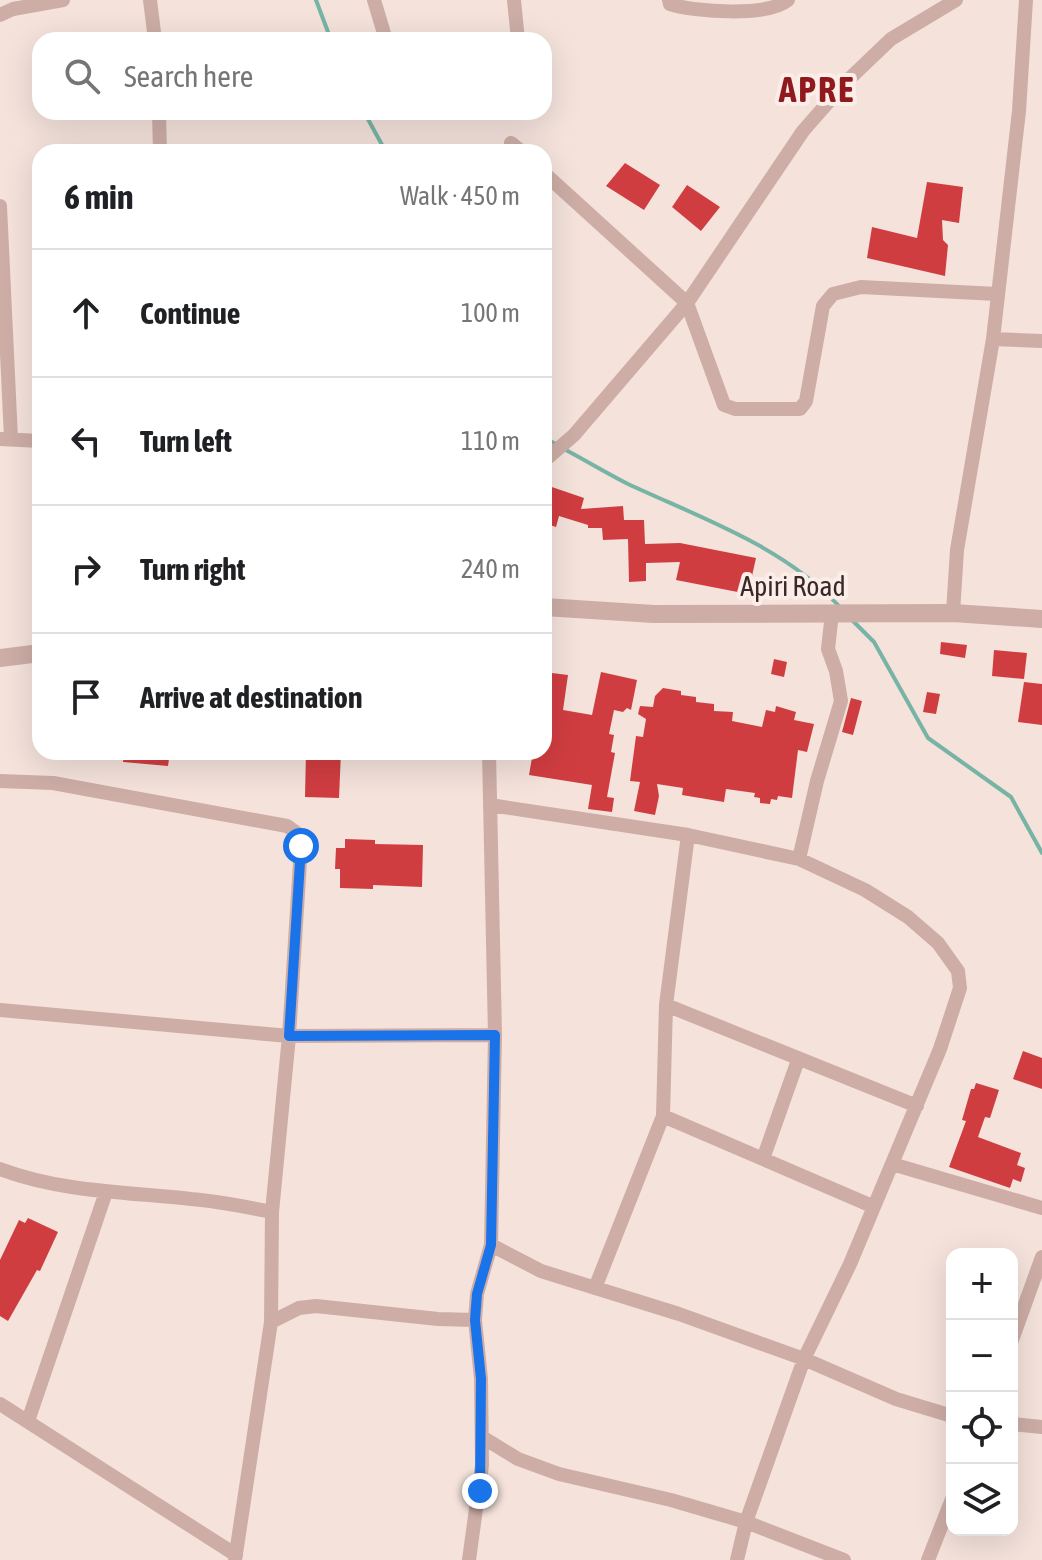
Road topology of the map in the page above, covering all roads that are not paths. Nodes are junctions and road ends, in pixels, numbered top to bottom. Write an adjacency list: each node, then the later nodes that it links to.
1 (63, 0): 9 (street)
2 (150, 0): 10 (street)
3 (374, 0): 11 (street)
4 (514, 0): 12 (street)
5 (669, 0): 6 (street)
6 (788, 0)
7 (956, 0): 18 (street)
8 (1026, 0): 17 (street)
9 (0, 15)
10 (154, 32)
11 (384, 32)
12 (517, 32)
13 (159, 120): 14 (street)
14 (160, 144)
15 (552, 180): 18 (street)
16 (0, 206): 21 (street)
17 (997, 294): 18 (street); 19 (street)
18 (687, 303): 23 (street)
19 (993, 339): 20 (street); 26 (street)
20 (1042, 341)
21 (6, 439): 22 (street)
22 (32, 441)
23 (552, 454)
24 (552, 608): 25 (street, Apiri Road)
25 (832, 613): 26 (street, Apiri Road); 34 (street)
26 (953, 613): 27 (street, Apiri Road)
27 (1042, 619)
28 (32, 654): 29 (street)
29 (0, 658)
30 (489, 760): 32 (street)
31 (0, 781): 38 (street)
32 (490, 805): 33 (street); 37 (street)
33 (688, 835): 34 (street); 35 (street)
34 (799, 859): 40 (street)
35 (666, 1005): 39 (street); 41 (street)
36 (0, 1010): 38 (street)
37 (495, 1035): 38 (street); 49 (street)
38 (289, 1036): 48 (street)
39 (798, 1060): 40 (street); 42 (street)
40 (917, 1106): 43 (street)
41 (663, 1116): 42 (street); 51 (street)
42 (763, 1159): 46 (street)
43 (892, 1164): 46 (street); 47 (street)
44 (0, 1169): 45 (street)
45 (106, 1192): 48 (street); 58 (street)
46 (872, 1206): 55 (street)
47 (1042, 1208)
48 (272, 1212): 53 (street)
49 (491, 1245): 51 (street); 52 (street)
50 (1042, 1257): 54 (street)
51 (595, 1288): 55 (street)
52 (475, 1320): 53 (street); 61 (street)
53 (271, 1322): 64 (street)
54 (1018, 1323)
55 (804, 1359): 57 (street); 63 (street)
56 (0, 1404): 58 (street)
57 (946, 1414)
58 (28, 1421): 64 (street)
59 (1018, 1425): 60 (street)
60 (1042, 1427)
61 (482, 1437): 63 (street); 65 (street)
62 (946, 1514): 68 (street)
63 (746, 1522): 66 (street); 67 (street)
64 (236, 1557)
65 (469, 1560)
66 (737, 1560)
67 (844, 1560)
68 (928, 1560)

